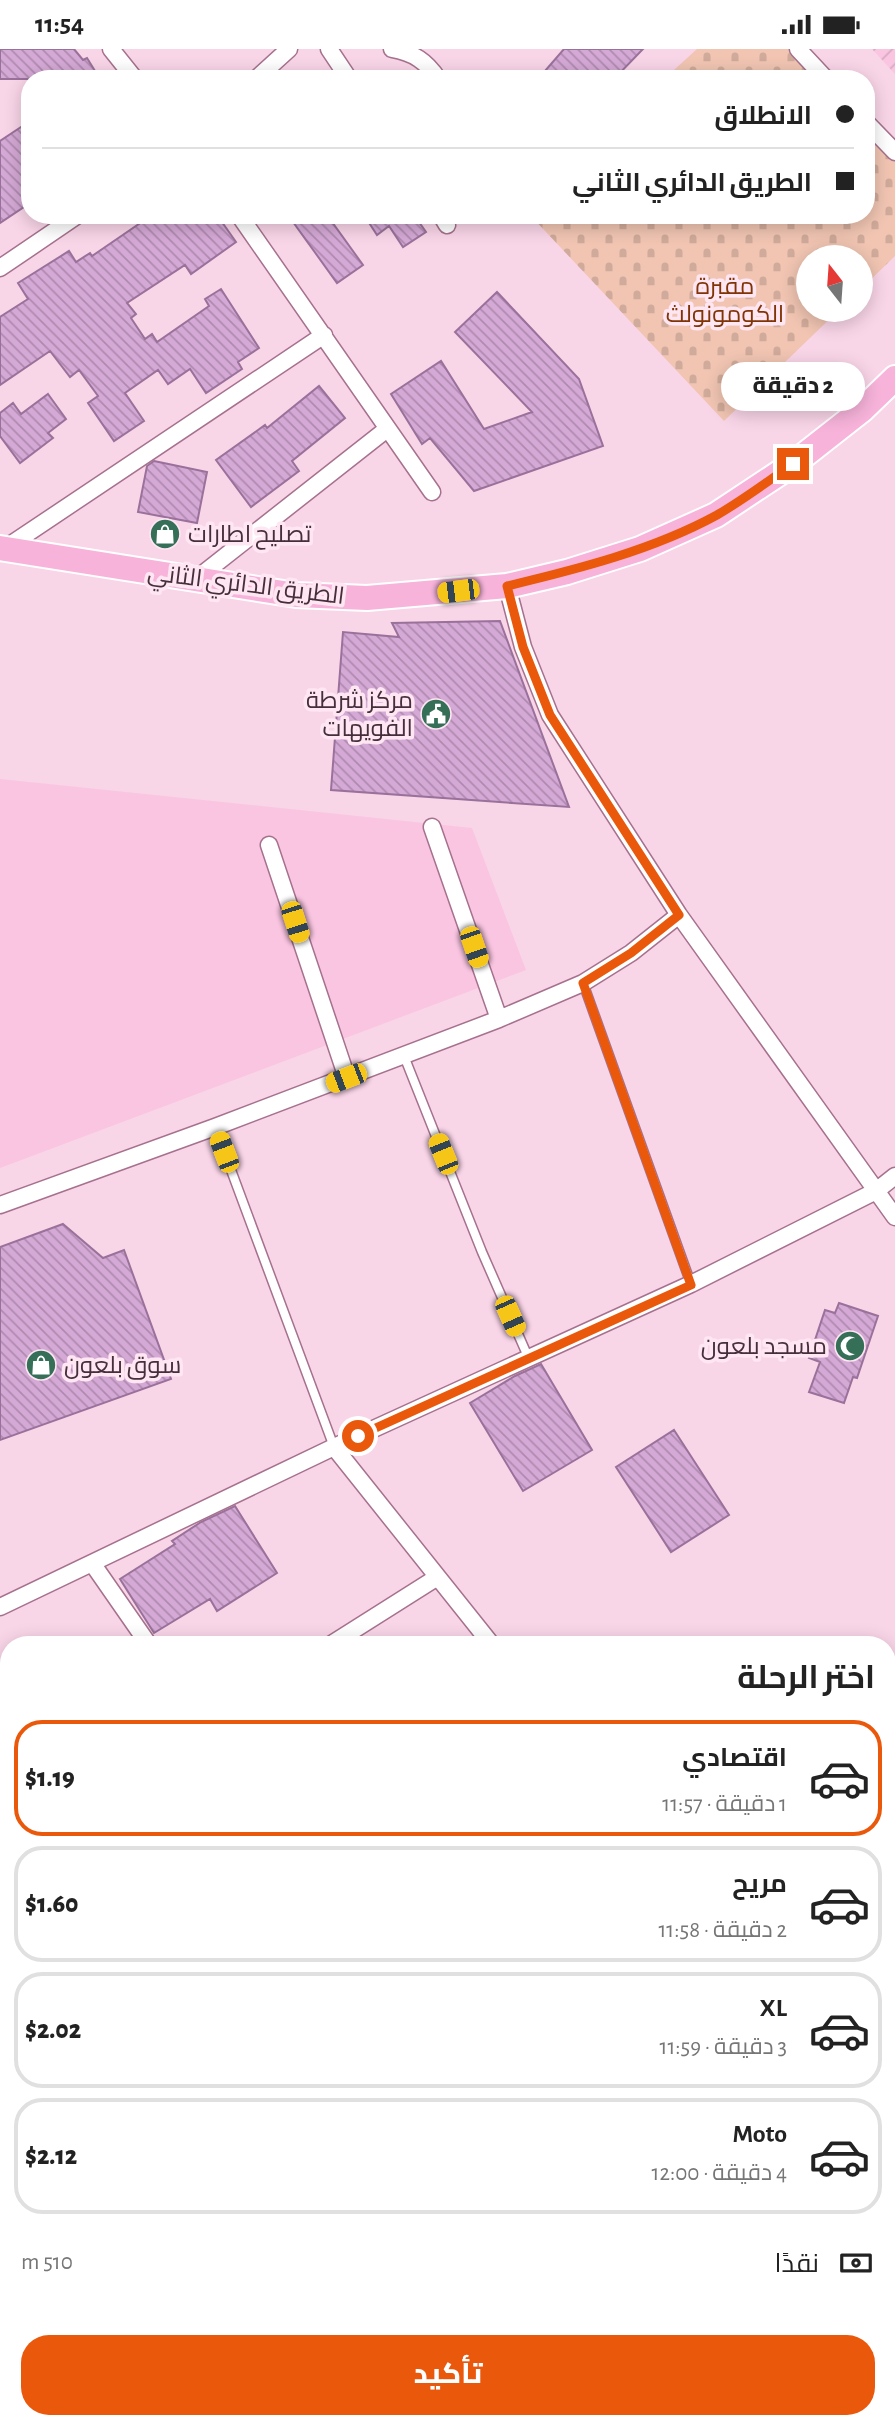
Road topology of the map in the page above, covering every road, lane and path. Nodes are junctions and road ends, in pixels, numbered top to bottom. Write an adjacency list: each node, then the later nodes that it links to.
1 (111, 49): 7 (street)
2 (289, 49): 8 (street)
3 (329, 49): 4 (street); 9 (street)
4 (335, 49)
5 (392, 49): 10 (street)
6 (798, 49): 11 (street)
7 (128, 70)
8 (266, 70)
9 (343, 70)
10 (432, 70)
11 (818, 70)
12 (875, 131): 13 (street)
13 (895, 152)
14 (66, 224): 16 (street)
15 (245, 224): 17 (street)
16 (0, 268)
17 (324, 335): 19 (street); 21 (street)
18 (895, 378): 23 (main road, الطريق الدائري الثاني)
19 (387, 429): 20 (street); 22 (street)
20 (432, 492)
21 (2, 548): 22 (main road, الطريق الدائري الثاني)
22 (195, 580): 23 (main road, الطريق الدائري الثاني)
23 (507, 586): 26 (street)
24 (432, 827): 28 (street)
25 (269, 845): 30 (street)
26 (679, 915): 27 (street); 33 (street)
27 (583, 983): 28 (street); 36 (lane)
28 (499, 1019): 29 (street)
29 (404, 1056): 30 (street); 37 (lane)
30 (346, 1078): 31 (street)
31 (215, 1127): 34 (street); 38 (lane)
32 (895, 1175): 33 (street)
33 (876, 1191): 35 (street); 36 (street)
34 (0, 1205)
35 (895, 1217)
36 (691, 1285): 37 (street)
37 (528, 1359): 38 (street)
38 (334, 1447): 39 (street); 40 (street)
39 (92, 1563): 41 (street); 42 (street)
40 (436, 1578): 43 (street); 44 (street)
41 (0, 1607)
42 (143, 1636)
43 (344, 1636)
44 (484, 1636)

